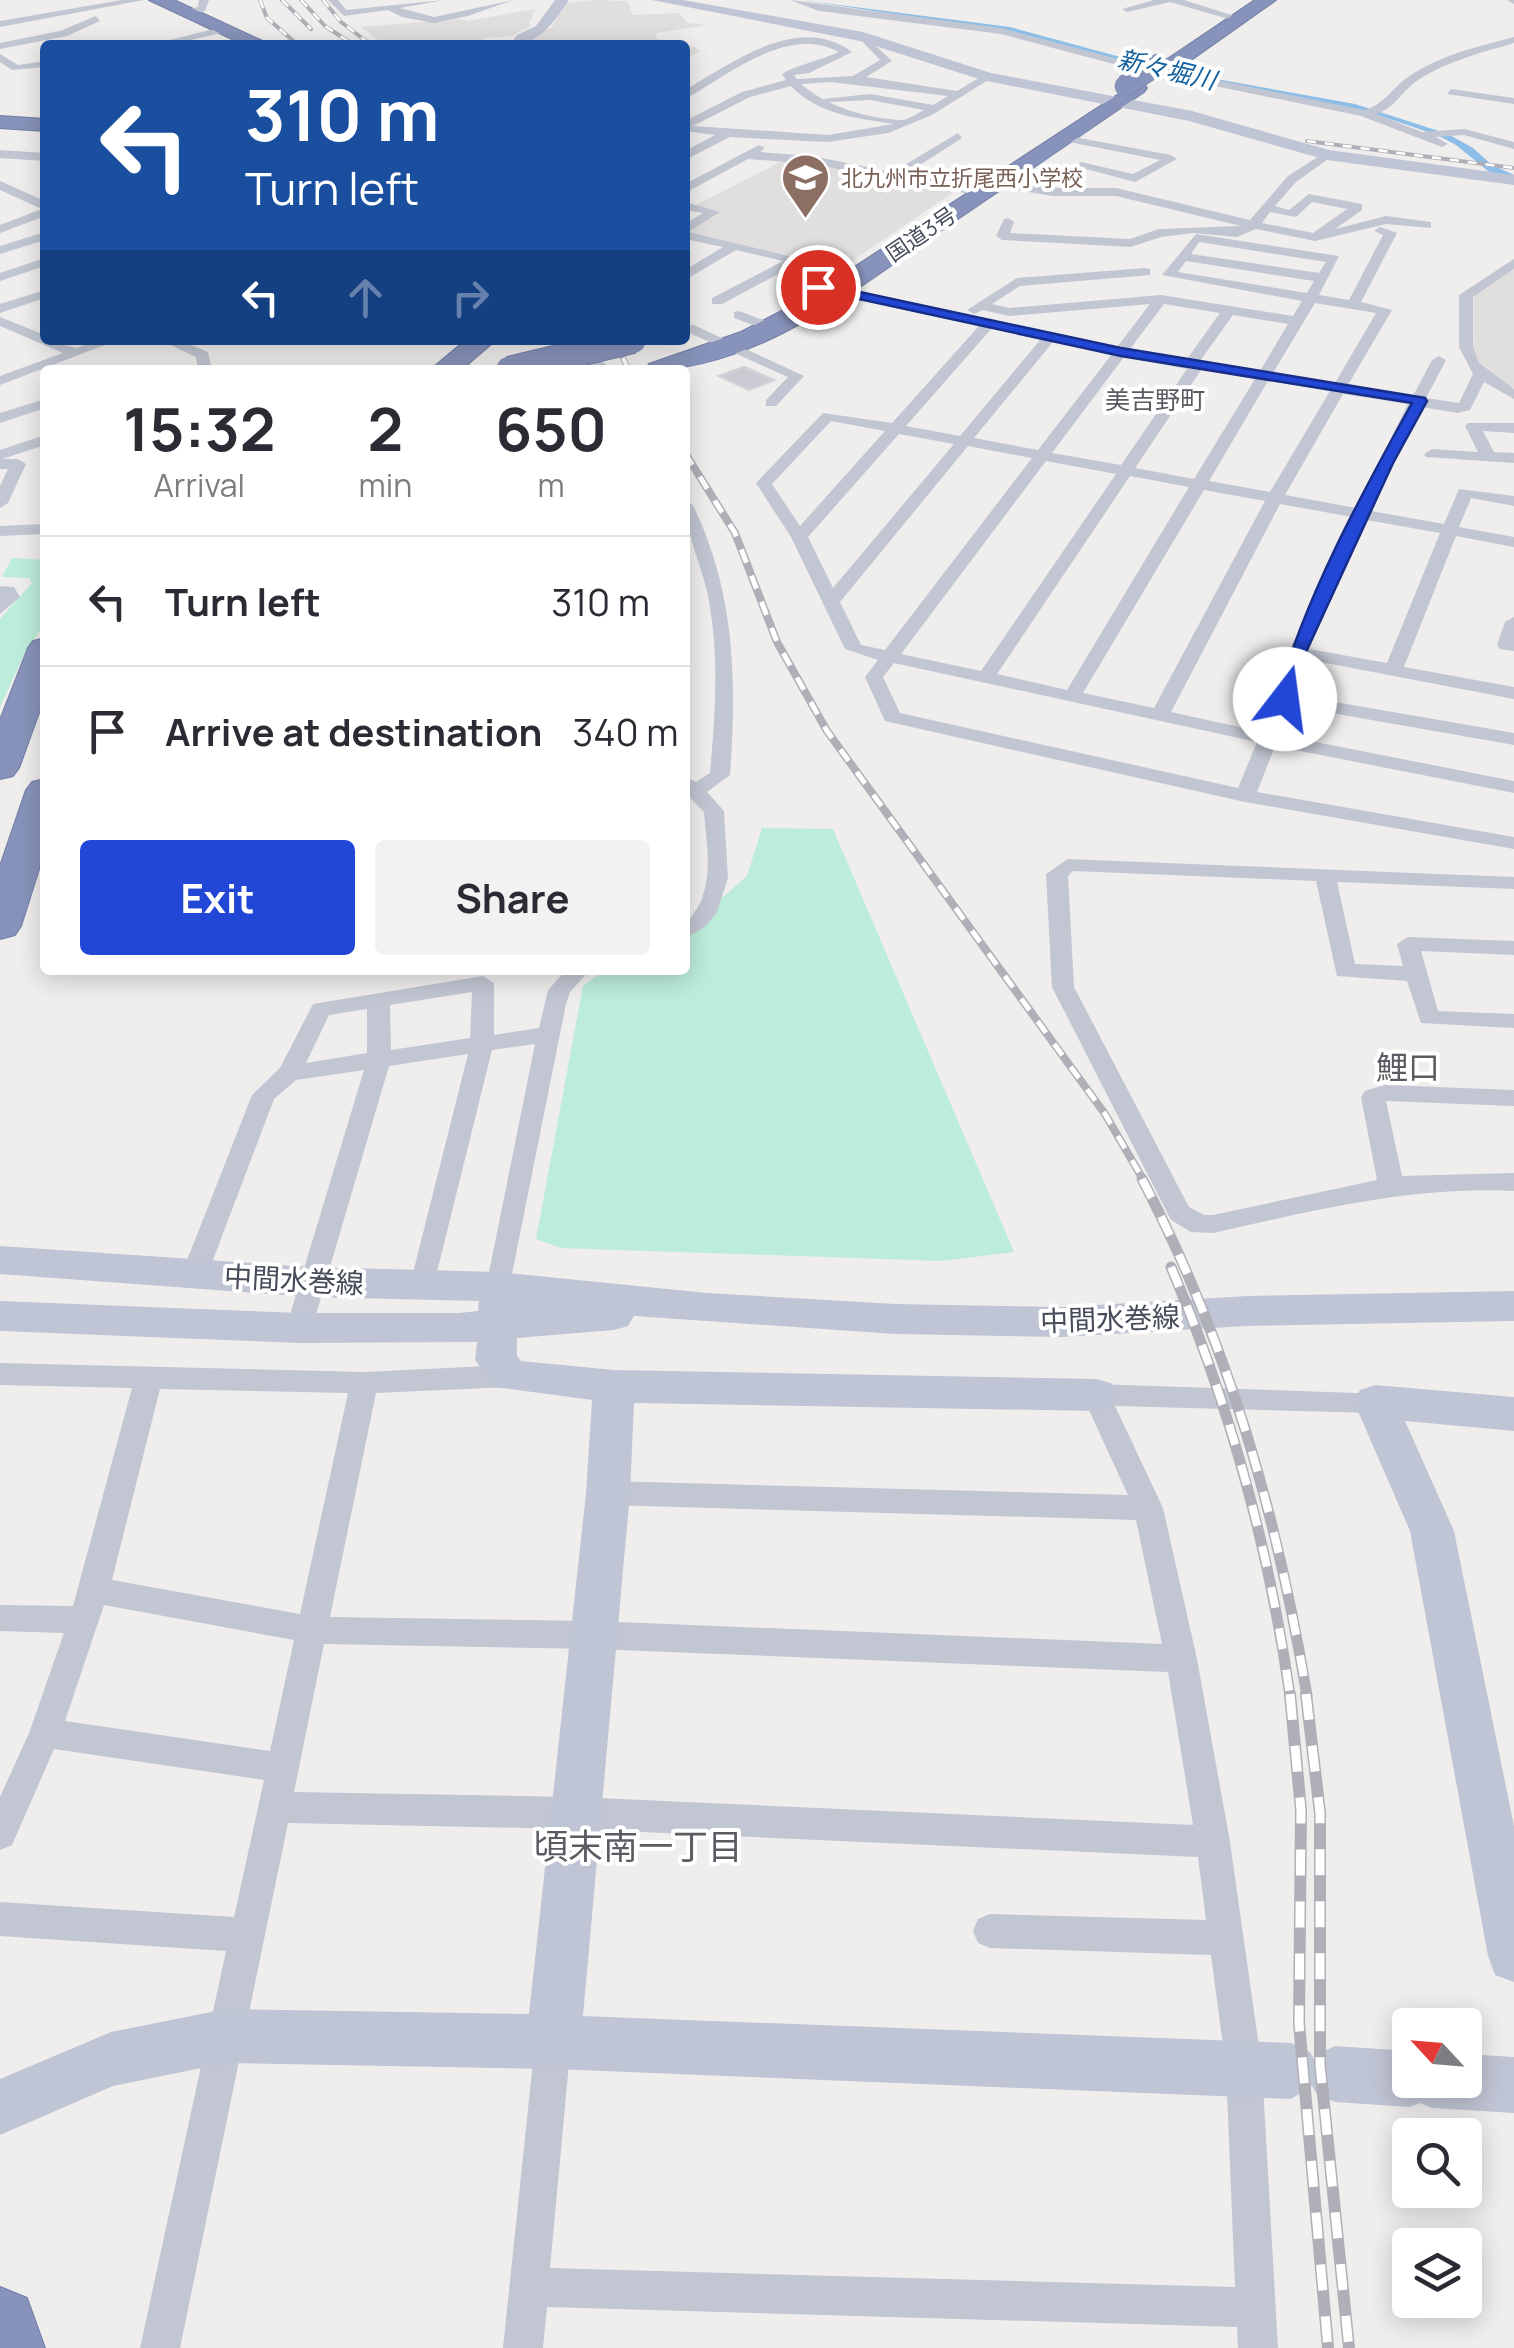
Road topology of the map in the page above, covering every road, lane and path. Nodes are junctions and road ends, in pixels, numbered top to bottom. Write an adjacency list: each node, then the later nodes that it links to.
1 (139, 0): 18 (street)
2 (158, 0): 17 (highway)
3 (204, 0): 17 (street)
4 (333, 0): 15 (street)
5 (439, 0): 15 (street)
6 (508, 0): 15 (street)
7 (562, 0): 27 (street)
8 (660, 0): 23 (street)
9 (795, 0): 47 (street)
10 (1252, 0): 20 (highway, 国道3号)
11 (1267, 0): 20 (highway, 国道3号)
12 (65, 1): 18 (street); 19 (street)
13 (1161, 1): 16 (street); 20 (street)
14 (827, 4): 36 (street)
15 (392, 8)
16 (1127, 9)
17 (185, 13): 22 (highway)
18 (92, 14): 21 (street); 24 (street)
19 (0, 15)
20 (1234, 18): 41 (highway, 国道3号)
21 (0, 24)
22 (226, 30): 25 (street); 26 (highway)
23 (864, 37): 34 (street); 35 (street)
24 (40, 39): 29 (street)
25 (179, 40)
26 (250, 40)
27 (521, 40)
28 (1514, 40): 46 (street)
29 (0, 46)
30 (0, 57): 32 (street)
31 (739, 63): 33 (street); 33 (street); 39 (street)
32 (40, 65)
33 (785, 72): 38 (street)
34 (988, 77): 41 (street); 42 (street)
35 (856, 79): 38 (street); 42 (street)
36 (1226, 79)
37 (1244, 83): 46 (street)
38 (794, 84): 43 (street); 48 (street)
39 (690, 92)
40 (1450, 92): 44 (street)
41 (1121, 93): 53 (street); 59 (highway, 国道3号); 78 (highway, 国道3号)
42 (957, 94): 45 (street)
43 (810, 100): 45 (street); 49 (street)
44 (1514, 101)
45 (932, 108): 49 (street)
46 (1381, 109): 47 (street)
47 (1364, 113): 57 (street)
48 (690, 123)
49 (908, 124): 55 (street)
50 (0, 125): 52 (highway)
51 (690, 127): 54 (street)
52 (40, 128)
53 (1244, 132): 61 (street); 68 (street)
54 (728, 133): 55 (street); 65 (street)
55 (782, 136): 67 (street)
56 (958, 136): 74 (street)
57 (1435, 136): 60 (street); 63 (street)
58 (1514, 136): 60 (street)
59 (1062, 138): 71 (street); 78 (highway, 国道3号)
60 (1489, 138): 64 (street)
61 (1364, 140)
62 (874, 143): 70 (street)
63 (1389, 143)
64 (1514, 146)
65 (690, 153)
66 (0, 154): 69 (street)
67 (747, 155): 70 (street); 77 (street)
68 (1327, 155): 75 (street); 83 (street)
69 (40, 157)
70 (839, 164): 74 (street)
71 (1159, 165): 72 (street); 73 (street)
72 (1080, 166)
73 (1175, 170)
74 (896, 176): 78 (street)
75 (1509, 182)
76 (0, 185): 79 (street)
77 (690, 186)
78 (981, 186): 86 (street); 110 (highway, 国道3号)
79 (16, 192): 80 (street); 81 (street)
80 (0, 198)
81 (40, 206)
82 (690, 207): 89 (street)
83 (1267, 208): 86 (street); 92 (street)
84 (40, 211): 88 (street)
85 (1008, 222): 94 (street)
86 (1252, 226): 92 (street); 94 (street)
87 (1427, 226): 92 (street)
88 (0, 229)
89 (690, 229)
90 (1380, 231): 104 (street)
91 (690, 233): 95 (street)
92 (1315, 237)
93 (40, 238): 96 (street)
94 (1089, 242): 108 (street)
95 (734, 246): 99 (street); 103 (street)
96 (0, 250)
97 (1182, 256): 98 (street); 109 (street); 113 (street)
98 (1334, 259): 104 (street); 109 (street)
99 (794, 260): 110 (street); 115 (street)
100 (690, 263): 103 (street)
101 (1514, 263): 151 (street)
102 (40, 264): 107 (street)
103 (700, 266): 106 (street)
104 (1373, 266): 116 (street)
105 (1145, 272): 108 (street)
106 (690, 273)
107 (0, 277)
108 (1083, 277): 117 (street)
109 (1323, 278): 113 (street)
110 (833, 283): 115 (highway, 国道3号); 120 (street); 125 (highway, 国道3号)
111 (690, 286): 115 (street)
112 (40, 296): 118 (street)
113 (1310, 298): 116 (street); 121 (street)
114 (1160, 299): 117 (street); 119 (street); 140 (street)
115 (729, 304): 124 (highway, 国道3号); 125 (street)
116 (1353, 305): 154 (street)
117 (982, 306): 120 (street)
118 (0, 310)
119 (1229, 310): 121 (street); 144 (street)
120 (960, 318): 123 (street)
121 (1297, 320): 152 (street)
122 (0, 321): 128 (street)
123 (988, 325): 130 (street); 160 (street)
124 (690, 326)
125 (772, 328): 138 (highway, 国道3号)
126 (690, 329): 138 (street)
127 (40, 330): 128 (street)
128 (30, 333): 129 (street); 131 (street)
129 (40, 338)
130 (1048, 338): 140 (street); 163 (street)
131 (0, 344)
132 (56, 345): 141 (street)
133 (97, 345): 141 (street)
134 (179, 345): 139 (street)
135 (199, 345): 139 (street)
136 (476, 345): 148 (highway)
137 (595, 345): 142 (highway, bridge)
138 (728, 347): 150 (highway, 国道3号); 157 (street)
139 (188, 349): 147 (street)
140 (1121, 352): 144 (street); 166 (street)
141 (74, 353): 146 (street)
142 (508, 356): 149 (street)
143 (1439, 360): 156 (street)
144 (1192, 364): 152 (street); 170 (street)
145 (40, 365): 153 (street)
146 (41, 365)
147 (204, 365)
148 (450, 365)
149 (602, 365)
150 (674, 365)
151 (1480, 374): 155 (street); 156 (street)
152 (1264, 375): 154 (street); 171 (street)
153 (0, 380)
154 (1339, 388): 156 (street); 172 (street)
155 (1514, 395)
156 (1420, 401): 176 (street)
157 (771, 404)
158 (40, 406): 159 (street)
159 (0, 418)
160 (895, 428): 163 (street); 180 (street); 180 (street)
161 (1514, 428): 167 (street)
162 (40, 442): 165 (street)
163 (965, 442): 166 (street); 183 (street)
164 (1432, 454): 167 (street)
165 (0, 455)
166 (1045, 456): 170 (street); 188 (street)
167 (1488, 456): 168 (street)
168 (1514, 458)
169 (0, 464): 174 (street)
170 (1122, 471): 171 (street); 191 (street)
171 (1199, 485): 172 (street); 194 (street)
172 (1277, 499): 176 (street); 196 (street)
173 (1514, 500): 179 (street)
174 (0, 503)
175 (690, 515): 201 (street)
176 (1361, 515): 179 (street); 187 (street)
177 (40, 529): 178 (street)
178 (0, 530)
179 (1450, 530): 181 (street); 190 (street)
180 (798, 537): 183 (street)
181 (1514, 542)
182 (0, 591): 184 (street)
183 (830, 602): 188 (street)
184 (0, 609)
185 (1514, 622): 186 (street)
186 (1514, 646)
187 (1298, 652): 190 (street); 195 (street)
188 (889, 660): 191 (street); 203 (street)
189 (40, 661): 200 (highway)
190 (1393, 672): 193 (street)
191 (984, 680): 194 (street)
192 (40, 690): 200 (highway)
193 (1514, 693)
194 (1071, 698): 196 (street)
195 (1285, 699): 197 (street); 198 (street)
196 (1159, 717): 198 (street)
197 (1514, 738)
198 (1267, 740): 202 (street); 203 (street)
199 (40, 753): 206 (highway)
200 (0, 768)
201 (690, 787): 210 (street)
202 (1514, 787)
203 (1244, 796): 205 (street)
204 (40, 805): 209 (highway)
205 (1514, 843)
206 (0, 853)
207 (1325, 874): 208 (street); 212 (street); 222 (street)
208 (1514, 883)
209 (0, 926)
210 (690, 928)
211 (1514, 948): 212 (street)
212 (1417, 974): 215 (street)
213 (573, 975): 216 (street)
214 (378, 998): 217 (street); 218 (street); 219 (street)
215 (1514, 1022)
216 (550, 1034): 217 (street); 227 (street)
217 (482, 1044): 218 (street); 226 (street)
218 (379, 1060): 219 (street); 225 (street)
219 (289, 1073): 224 (street)
220 (1514, 1098): 222 (street)
221 (1514, 1182): 222 (street)
222 (1391, 1186)
223 (0, 1260): 224 (street, 中間水巻線)
224 (195, 1273): 225 (street, 中間水巻線)
225 (311, 1282): 226 (street, 中間水巻線); 230 (street)
226 (423, 1285): 227 (street, 中間水巻線)
227 (499, 1305): 228 (street, 中間水巻線); 230 (street, 中間水巻線); 233 (street)
228 (1514, 1306)
229 (0, 1316): 230 (street, 中間水巻線)
230 (300, 1328)
231 (0, 1374): 232 (street)
232 (149, 1376): 234 (street); 241 (street)
233 (509, 1376): 234 (street); 235 (street)
234 (364, 1383): 244 (street)
235 (614, 1386): 236 (street); 239 (street)
236 (1096, 1395): 237 (street); 240 (street)
237 (1375, 1402): 238 (street); 257 (street)
238 (1514, 1414)
239 (608, 1494): 240 (street); 245 (street)
240 (1148, 1508): 246 (street)
241 (94, 1590): 243 (street); 244 (street)
242 (0, 1618): 243 (street)
243 (80, 1620): 247 (street)
244 (312, 1630): 245 (street); 248 (street)
245 (594, 1635): 246 (street); 250 (street)
246 (1181, 1659): 252 (street)
247 (45, 1732): 248 (street); 251 (street)
248 (283, 1768): 249 (street)
249 (275, 1807): 250 (street); 255 (street)
250 (575, 1813): 252 (street); 259 (street)
251 (0, 1834)
252 (1214, 1842): 256 (street)
253 (0, 1919): 255 (street)
254 (990, 1931): 256 (street)
255 (248, 1935): 258 (street)
256 (1227, 1938): 260 (street)
257 (1514, 1956)
258 (226, 2036): 259 (street); 264 (street); 269 (street)
259 (553, 2042): 260 (street); 265 (street)
260 (1290, 2071): 261 (street); 266 (street)
261 (1392, 2077)
262 (1482, 2083): 263 (street)
263 (1514, 2085)
264 (0, 2107)
265 (528, 2288): 266 (street); 270 (street)
266 (1258, 2308): 271 (street)
267 (0, 2325): 268 (highway)
268 (7, 2348)
269 (160, 2348)
270 (522, 2348)
271 (1258, 2348)

